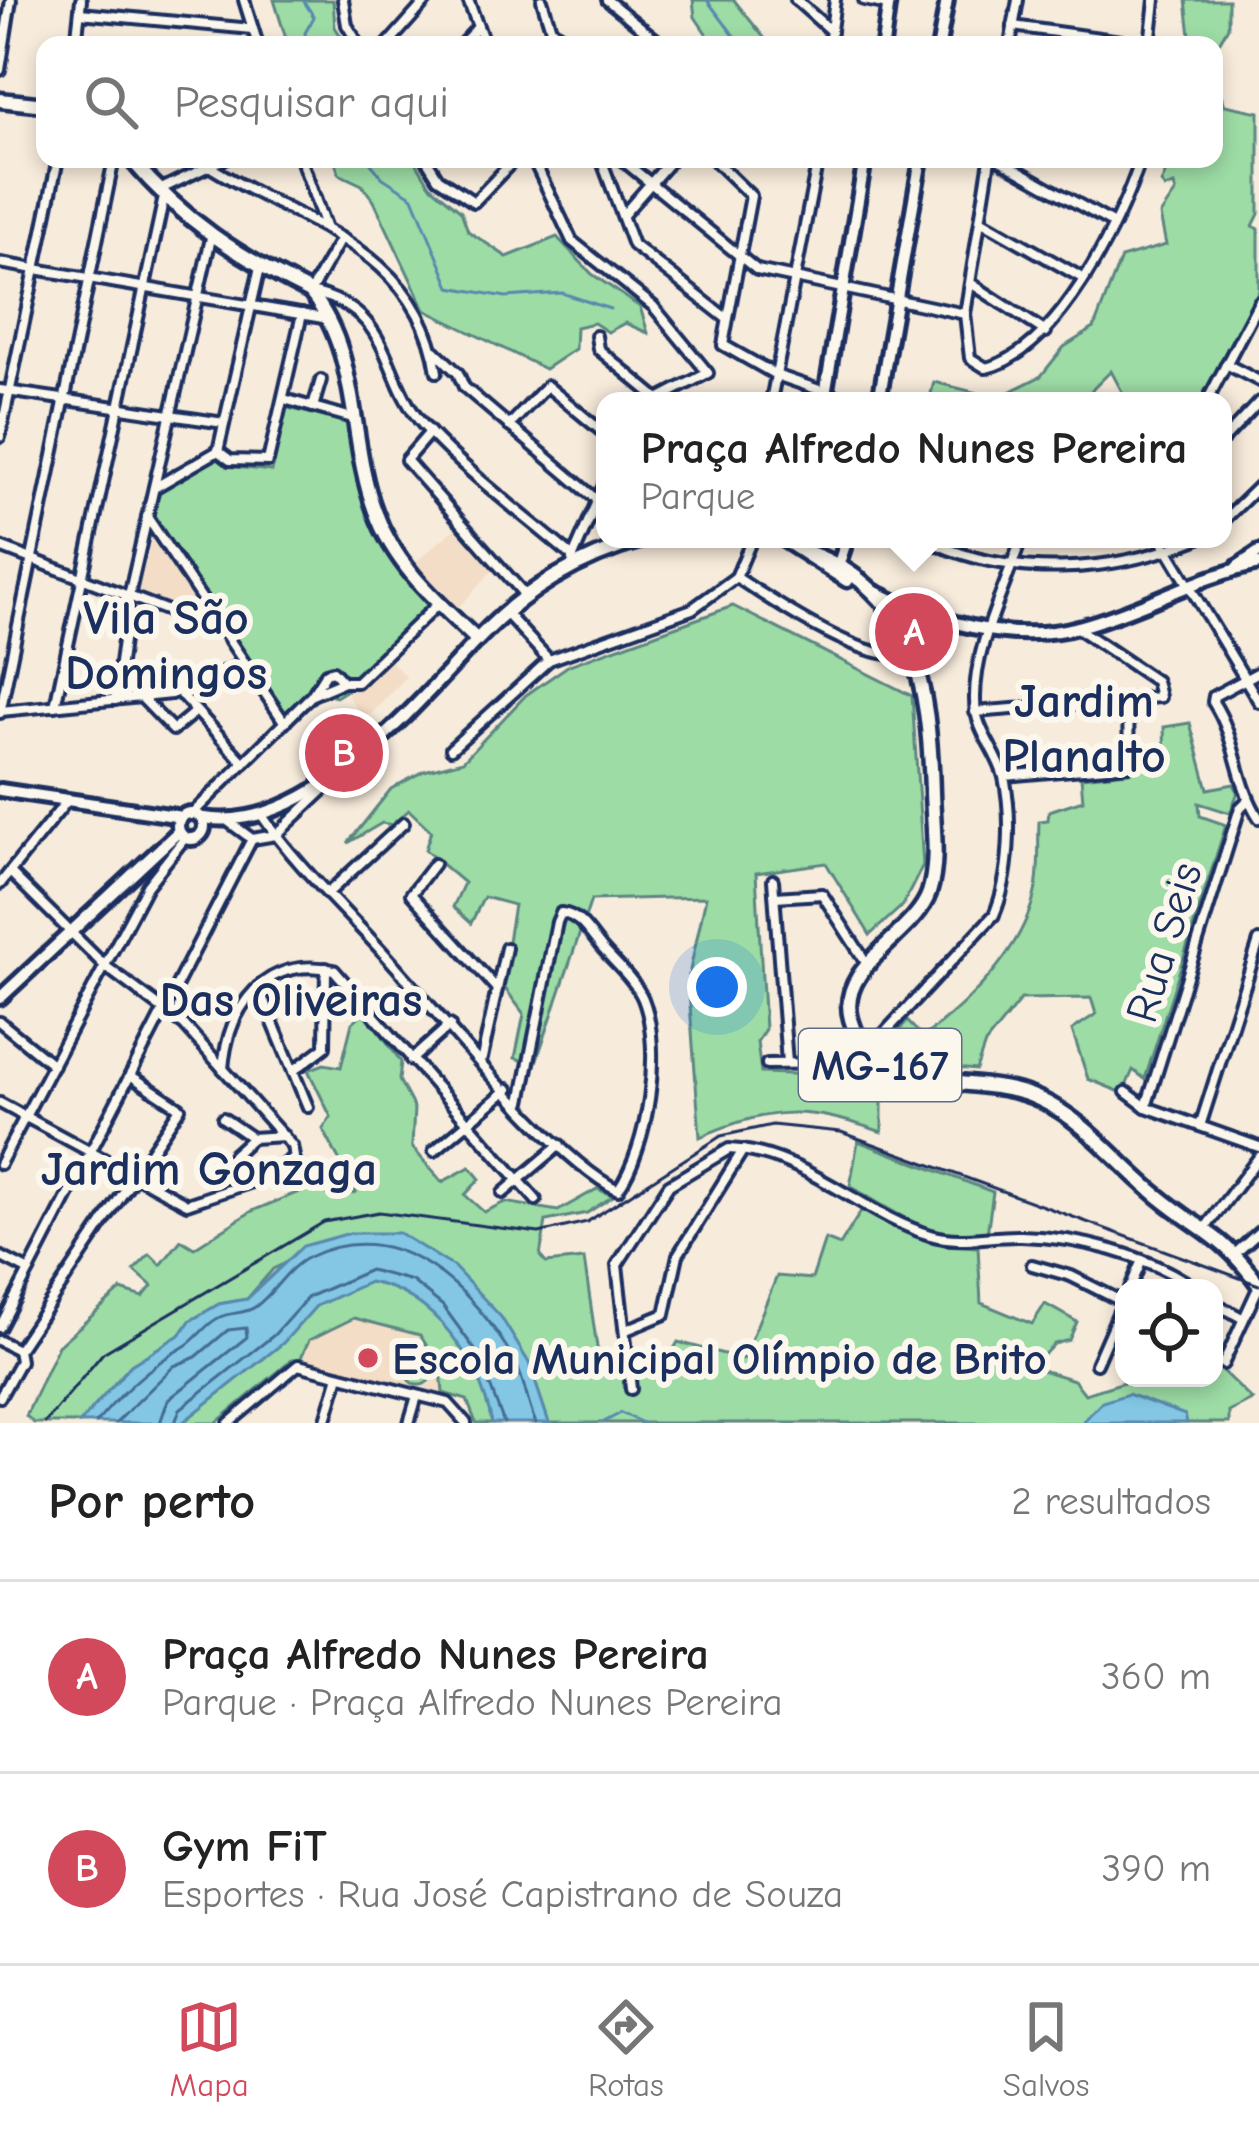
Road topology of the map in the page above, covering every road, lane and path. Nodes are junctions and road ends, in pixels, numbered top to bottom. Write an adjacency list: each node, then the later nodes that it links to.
1 (11, 0): 37 (street)
2 (81, 0): 16 (street)
3 (244, 0): 20 (street)
4 (427, 0): 25 (street)
5 (468, 0): 18 (street)
6 (542, 0): 19 (street)
7 (607, 0): 30 (street)
8 (796, 0): 21 (street)
9 (835, 0): 21 (street)
10 (864, 0): 15 (street)
11 (946, 0): 33 (street)
12 (1018, 0): 17 (street)
13 (1155, 0): 36 (street)
14 (345, 2): 24 (street)
15 (889, 2): 32 (street)
16 (80, 13): 20 (street); 22 (street)
17 (1013, 26): 34 (street); 35 (street)
18 (478, 27): 26 (street); 27 (street)
19 (550, 28): 28 (street); 29 (street)
20 (252, 29): 23 (street)
21 (831, 31): 31 (street)
22 (77, 36)
23 (255, 36)
24 (356, 36)
25 (394, 36)
26 (470, 36)
27 (482, 36)
28 (553, 36)
29 (561, 36)
30 (652, 36)
31 (831, 36)
32 (884, 36)
33 (940, 36)
34 (1011, 36)
35 (1085, 36)
36 (1151, 36)
37 (0, 70)
38 (0, 100): 39 (main road)
39 (36, 104)
40 (56, 168): 70 (street)
41 (112, 168): 73 (street)
42 (139, 168): 60 (main road)
43 (206, 168): 60 (street)
44 (213, 168): 64 (street)
45 (304, 168): 64 (street)
46 (433, 168): 47 (street)
47 (506, 168)
48 (537, 168): 97 (street)
49 (604, 168): 61 (street)
50 (633, 168): 59 (street)
51 (665, 168): 59 (street)
52 (722, 168): 67 (street)
53 (816, 168): 71 (street)
54 (865, 168): 76 (street)
55 (920, 168): 79 (street)
56 (992, 168): 62 (street)
57 (1011, 168): 63 (street)
58 (1135, 168): 63 (street)
59 (653, 184): 61 (street); 67 (street)
60 (161, 194): 65 (main road); 75 (street)
61 (622, 215): 85 (street)
62 (982, 221): 72 (street); 74 (street)
63 (1112, 223): 72 (street)
64 (326, 229): 66 (street)
65 (211, 238): 69 (main road); 78 (street)
66 (341, 238): 77 (street); 89 (street)
67 (737, 256): 71 (street); 85 (street)
68 (0, 262): 70 (street)
69 (260, 267): 77 (main road); 81 (street)
70 (35, 270): 73 (street); 95 (street)
71 (793, 278): 76 (street); 92 (street)
72 (1084, 278): 87 (street)
73 (89, 279): 75 (street); 103 (street)
74 (972, 284): 84 (street); 87 (street)
75 (143, 288): 78 (street); 106 (street)
76 (845, 289): 79 (street); 100 (street)
77 (310, 292): 86 (main road); 114 (street)
78 (196, 297): 81 (street); 108 (street)
79 (900, 300): 84 (street); 101 (street)
80 (1259, 302): 82 (street)
81 (254, 306): 83 (street); 110 (street)
82 (1256, 313): 90 (street)
83 (302, 314): 86 (street); 104 (street)
84 (965, 314): 87 (street)
85 (726, 318): 92 (street)
86 (329, 319): 109 (main road)
87 (1046, 332)
88 (596, 336): 96 (street)
89 (434, 350): 91 (street); 111 (street)
90 (1226, 364): 94 (street); 102 (street)
91 (437, 372)
92 (776, 375): 98 (street); 99 (street)
93 (321, 380): 107 (street)
94 (1259, 380)
95 (5, 391): 103 (street); 115 (street)
96 (647, 392)
97 (671, 392)
98 (773, 392)
99 (812, 392)
100 (826, 392)
101 (881, 392)
102 (1212, 392)
103 (65, 399): 106 (street); 134 (street)
104 (284, 399): 107 (street); 116 (street)
105 (1259, 402): 113 (street)
106 (118, 406): 108 (street); 140 (street)
107 (313, 407): 109 (street)
108 (168, 416): 110 (street); 118 (street)
109 (356, 419): 147 (main road)
110 (224, 423): 116 (street)
111 (509, 426): 112 (street); 119 (street)
112 (596, 427)
113 (1232, 429)
114 (430, 432): 135 (street); 144 (street)
115 (0, 437)
116 (218, 451): 118 (street)
117 (1259, 486): 121 (street)
118 (154, 488): 122 (street)
119 (596, 499)
120 (596, 502): 135 (street)
121 (1232, 512)
122 (147, 517): 146 (street); 151 (street)
123 (0, 548): 134 (street)
124 (616, 548): 135 (main road)
125 (748, 548): 141 (street)
126 (801, 548): 139 (main road, MG-167)
127 (844, 548): 139 (street)
128 (944, 548): 137 (street)
129 (1018, 548): 137 (street)
130 (1166, 548): 132 (street)
131 (1175, 548): 132 (street)
132 (1168, 551): 137 (street); 143 (street)
133 (1259, 552): 138 (street)
134 (32, 560): 140 (street); 166 (street)
135 (571, 562): 144 (main road)
136 (1259, 564): 138 (street)
137 (1012, 568): 152 (street)
138 (1233, 569): 143 (street)
139 (836, 572): 142 (main road, MG-167); 145 (street); 154 (main road, MG-167)
140 (79, 577): 146 (street); 164 (street)
141 (736, 577): 154 (street); 155 (street)
142 (869, 584): 145 (main road, MG-167); 149 (street, MG-167)
143 (1191, 586): 150 (street); 158 (street)
144 (524, 594): 148 (main road)
145 (880, 595): 149 (street); 154 (main road, MG-167)
146 (129, 596): 151 (street); 161 (street)
147 (438, 604): 153 (main road); 168 (street)
148 (504, 610): 153 (main road); 155 (street)
149 (934, 615): 152 (street); 154 (main road)
150 (1077, 628): 152 (street); 162 (street)
151 (223, 632): 156 (street)
152 (989, 632): 167 (street)
153 (477, 640): 172 (street)
154 (909, 643): 194 (main road, MG-167)
155 (550, 660): 169 (street)
156 (244, 663): 159 (street); 168 (street)
157 (1259, 672): 158 (street)
158 (1246, 680): 163 (street); 175 (street)
159 (179, 692): 160 (street); 165 (street)
160 (142, 697): 161 (street); 165 (street)
161 (115, 700): 164 (street)
162 (1128, 701): 167 (street); 171 (street)
163 (1259, 702)
164 (55, 706): 166 (street)
165 (196, 711): 170 (street)
166 (0, 712)
167 (975, 712): 171 (street)
168 (285, 723): 170 (street)
169 (451, 749)
170 (244, 763): 180 (street)
171 (1004, 776): 204 (street)
172 (324, 787): 176 (street); 181 (street)
173 (0, 790): 174 (street)
174 (68, 800): 180 (street); 185 (street)
175 (1248, 800): 177 (street); 218 (street, Rua Seis)
176 (261, 814): 178 (street); 181 (street)
177 (1259, 818)
178 (229, 822): 180 (street); 182 (street)
179 (404, 823): 189 (street)
180 (188, 826): 184 (street); 188 (street)
181 (276, 836): 182 (street); 189 (street)
182 (252, 838): 201 (street)
183 (434, 864): 199 (street)
184 (132, 869): 188 (street); 191 (street)
185 (10, 872): 187 (street); 191 (street)
186 (773, 880): 190 (street)
187 (0, 884)
188 (147, 886): 195 (street)
189 (328, 892): 203 (street)
190 (775, 897): 194 (street); 207 (street)
191 (68, 932): 195 (street); 200 (street)
192 (1259, 941): 197 (street)
193 (506, 948): 199 (street)
194 (868, 965): 204 (main road, MG-167)
195 (105, 966): 201 (street); 209 (street)
196 (326, 968): 198 (street); 205 (street); 211 (street)
197 (1255, 970): 222 (street)
198 (258, 987): 210 (street); 211 (street)
199 (497, 988): 206 (street)
200 (0, 998)
201 (164, 1010): 210 (street); 212 (street)
202 (0, 1022): 209 (street)
203 (450, 1024): 205 (street); 206 (street)
204 (866, 1053): 207 (street); 237 (main road, MG-167)
205 (411, 1060): 221 (street)
206 (482, 1060): 213 (street)
207 (787, 1063): 208 (street)
208 (767, 1064)
209 (53, 1065): 219 (street)
210 (223, 1070): 223 (street)
211 (293, 1071): 217 (street)
212 (130, 1075): 229 (street); 233 (street)
213 (508, 1088): 215 (street); 221 (street)
214 (1126, 1092): 218 (street)
215 (521, 1102): 225 (street); 225 (street)
216 (0, 1103): 219 (street)
217 (308, 1107)
218 (1146, 1107): 222 (street)
219 (25, 1117): 229 (street); 232 (street)
220 (223, 1118): 224 (street)
221 (466, 1123): 228 (street); 234 (street)
222 (1200, 1126): 226 (street)
223 (284, 1136): 224 (street); 233 (street)
224 (252, 1138): 230 (street)
225 (560, 1145): 234 (street)
226 (1259, 1147)
227 (743, 1150): 241 (street); 253 (street); 253 (street)
228 (434, 1151)
229 (90, 1153): 233 (street); 243 (street)
230 (233, 1155)
231 (1259, 1157): 237 (street)
232 (0, 1164)
233 (135, 1178): 255 (street)
234 (518, 1180): 235 (street); 236 (street)
235 (503, 1193)
236 (536, 1200)
237 (1206, 1228): 239 (main road, MG-167)
238 (1257, 1237): 239 (street)
239 (1237, 1252): 246 (main road, MG-167)
240 (0, 1256): 243 (street)
241 (1142, 1261): 244 (street); 245 (street)
242 (1032, 1265): 247 (street)
243 (28, 1271): 252 (street)
244 (1134, 1279)
245 (1177, 1279)
246 (1259, 1286): 250 (street)
247 (1115, 1297)
248 (1223, 1307): 250 (street)
249 (1259, 1312): 250 (street)
250 (1244, 1316): 256 (street)
251 (1115, 1321): 257 (street)
252 (0, 1327)
253 (626, 1330): 259 (street)
254 (0, 1341): 255 (street)
255 (18, 1350): 261 (street)
256 (1223, 1362)
257 (1096, 1364)
258 (338, 1376): 260 (street); 262 (street); 263 (street)
259 (631, 1389)
260 (417, 1396): 264 (street); 265 (street)
261 (0, 1397)
262 (236, 1420)
263 (325, 1423)
264 (409, 1423)
265 (466, 1423)

